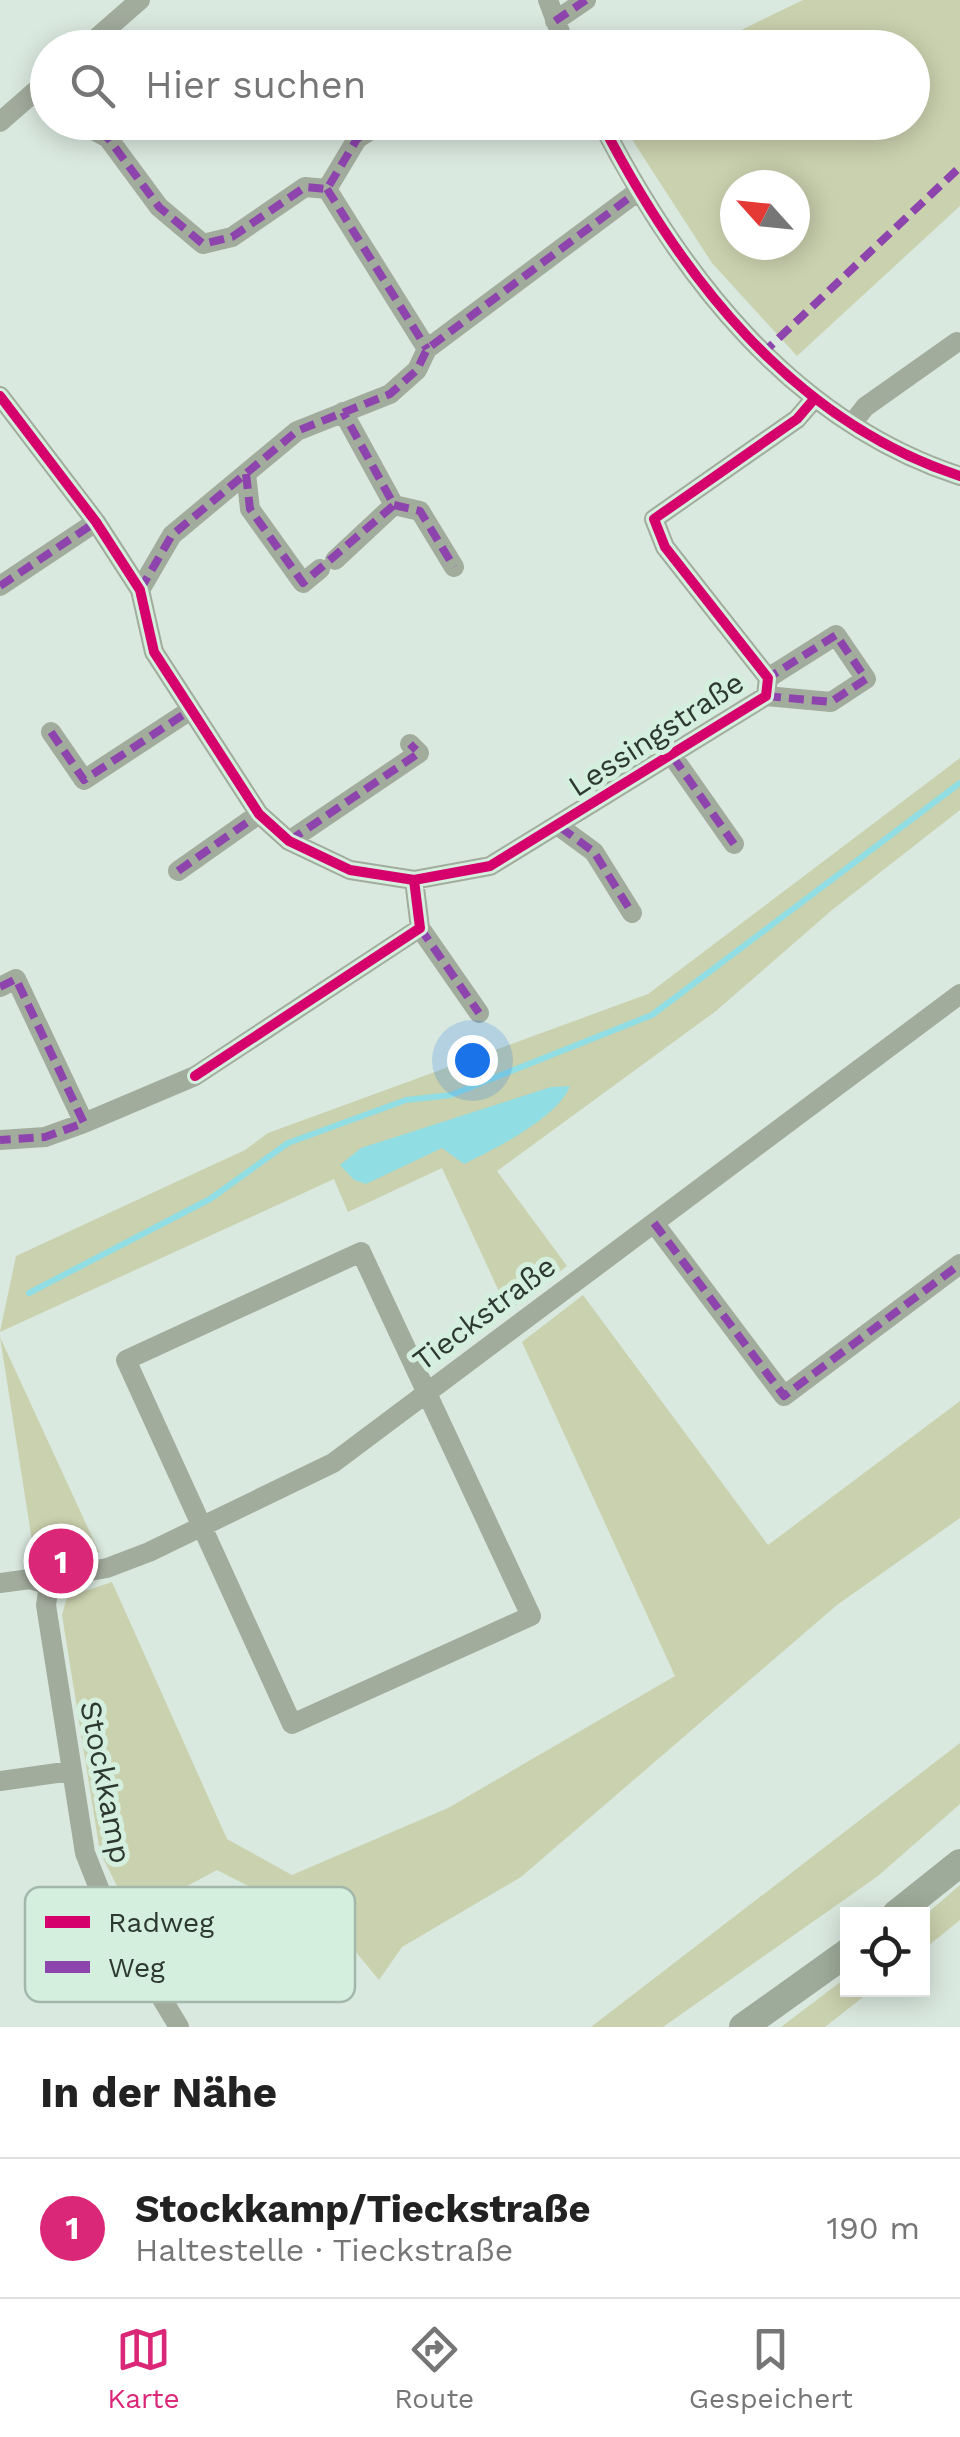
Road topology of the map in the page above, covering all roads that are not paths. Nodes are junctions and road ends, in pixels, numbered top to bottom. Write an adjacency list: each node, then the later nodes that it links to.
1 (140, 0): 5 (street)
2 (548, 0): 4 (street)
3 (586, 0): 4 (street)
4 (554, 21): 6 (street)
5 (106, 30)
6 (558, 30)
7 (30, 99): 8 (street)
8 (0, 122)
9 (109, 140): 12 (street)
10 (356, 140): 12 (street)
11 (610, 140): 13 (street)
12 (327, 188): 15 (street)
13 (637, 192): 15 (street); 17 (street)
14 (957, 342): 19 (street)
15 (427, 349): 18 (street)
16 (0, 396): 23 (street, Lessingstraße)
17 (815, 398): 19 (street); 30 (street, Lessingstraße)
18 (343, 412): 20 (street); 22 (street)
19 (852, 424): 21 (street)
20 (246, 474): 22 (street); 26 (street)
21 (960, 476)
22 (394, 505): 24 (street)
23 (96, 522): 25 (street); 26 (street, Lessingstraße)
24 (454, 567)
25 (0, 586)
26 (140, 590): 27 (street, Lessingstraße)
27 (189, 710): 28 (street); 31 (street, Lessingstraße)
28 (51, 732)
29 (410, 744): 33 (street)
30 (673, 757): 32 (street, Lessingstraße); 34 (street, Lessingstraße)
31 (259, 814): 33 (street, Lessingstraße); 35 (street)
32 (560, 827): 36 (street, Lessingstraße); 37 (street, Lessingstraße)
33 (289, 841): 36 (street, Lessingstraße)
34 (734, 844)
35 (178, 871)
36 (414, 880): 38 (street)
37 (632, 913)
38 (420, 928): 41 (street); 42 (street)
39 (0, 987): 42 (street)
40 (960, 994): 44 (street, Tieckstraße)
41 (480, 1013)
42 (84, 1123): 43 (street)
43 (0, 1140)
44 (654, 1222): 45 (street); 46 (street, Tieckstraße)
45 (960, 1264)
46 (429, 1391): 47 (street, Tieckstraße); 47 (street); 47 (street)
47 (200, 1527): 49 (street, Tieckstraße)
48 (0, 1583): 49 (street, Tieckstraße)
49 (49, 1586): 50 (street, Stockkamp)
50 (71, 1771): 51 (street); 53 (street, Stockkamp)
51 (0, 1781)
52 (960, 1863): 54 (main road)
53 (98, 1887)
54 (905, 1907)
55 (840, 1958): 58 (main road)
56 (164, 2002): 57 (street, Stockkamp)
57 (179, 2027)
58 (743, 2027)

